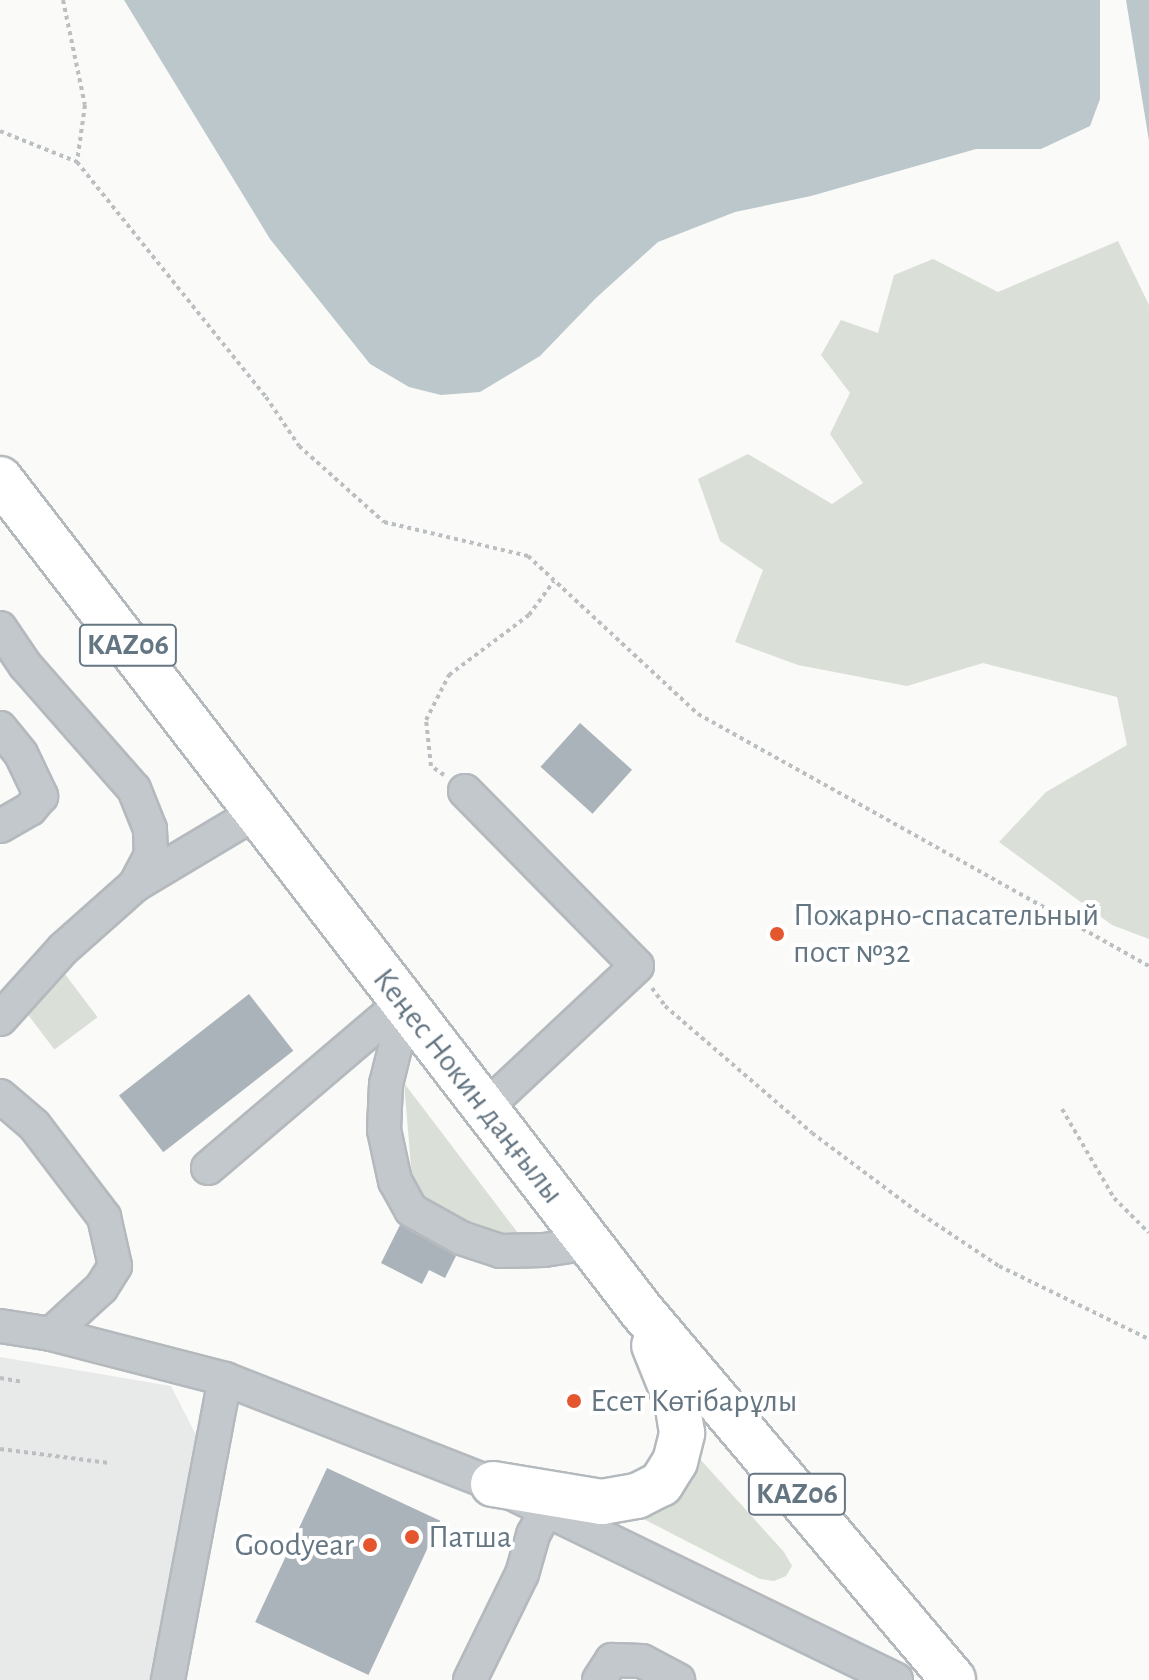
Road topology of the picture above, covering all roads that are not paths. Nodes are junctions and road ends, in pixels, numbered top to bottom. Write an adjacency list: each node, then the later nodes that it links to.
1 (0, 479): 5 (highway, Кеңес Нокин даңғылы / KАZ06)
2 (0, 628): 7 (street)
3 (0, 728): 6 (street)
4 (465, 791): 11 (street)
5 (257, 812): 7 (street); 8 (highway, Кеңес Нокин даңғылы / KАZ06)
6 (0, 826)
7 (135, 885): 9 (street)
8 (408, 1008): 11 (highway, Кеңес Нокин даңғылы / KАZ06); 12 (street); 13 (street)
9 (0, 1019)
10 (0, 1096): 16 (street)
11 (485, 1108): 13 (highway, Кеңес Нокин даңғылы / KАZ06)
12 (208, 1168)
13 (589, 1243): 14 (highway, Кеңес Нокин даңғылы / KАZ06)
14 (640, 1309): 18 (highway); 25 (highway, Кеңес Нокин даңғылы / KАZ06)
15 (0, 1326): 16 (street)
16 (51, 1334): 17 (street)
17 (225, 1379): 18 (street); 20 (street)
18 (493, 1484): 19 (street)
19 (546, 1511): 21 (street); 24 (street)
20 (168, 1680)
21 (470, 1680)
22 (599, 1680): 23 (street)
23 (678, 1680)
24 (896, 1680)
25 (953, 1680)

